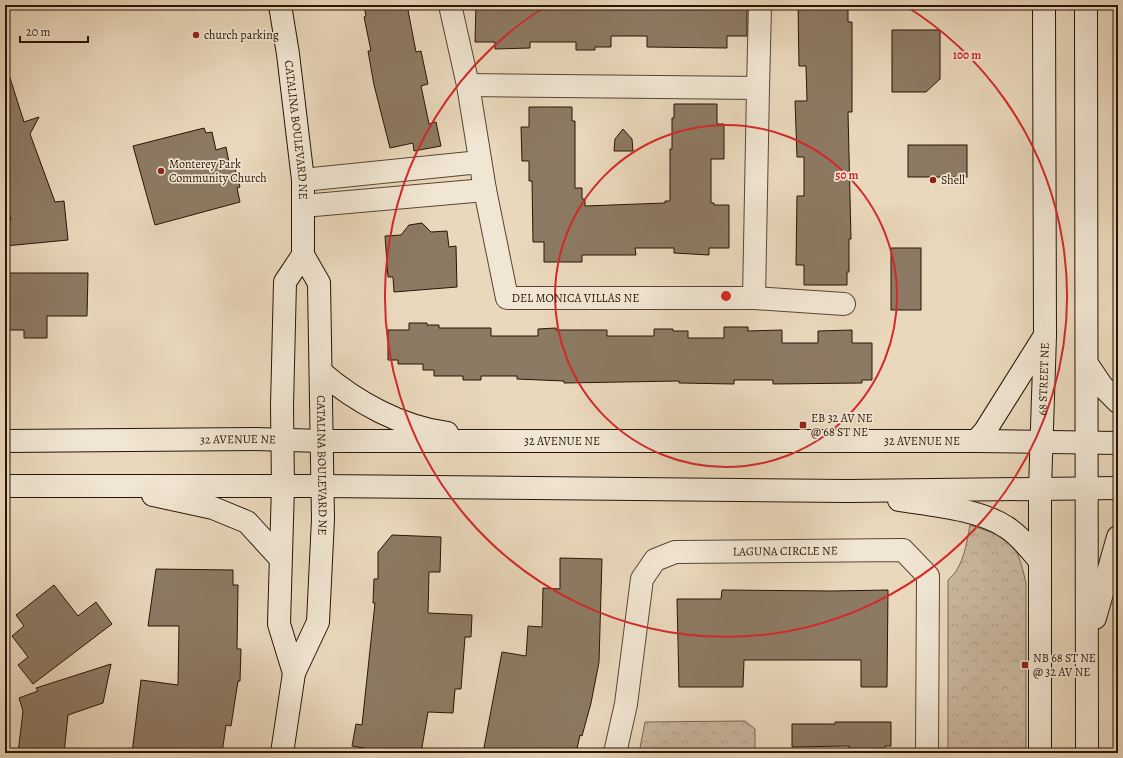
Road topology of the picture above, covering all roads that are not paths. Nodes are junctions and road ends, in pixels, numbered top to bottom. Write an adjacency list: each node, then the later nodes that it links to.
1 (280, 5): 9 (street, CATALINA BOULEVARD NE)
2 (450, 5): 6 (street, DEL MONICA VILLAS NE)
3 (1044, 5): 15 (street, 68 STREET NE)
4 (1086, 5): 16 (street)
5 (760, 6): 7 (street)
6 (468, 85): 7 (street); 8 (street, DEL MONICA VILLAS NE)
7 (758, 88): 13 (street)
8 (480, 162): 9 (street); 10 (street, DEL MONICA VILLAS NE)
9 (303, 180): 11 (street, CATALINA BOULEVARD NE)
10 (485, 190): 11 (street); 13 (street, DEL MONICA VILLAS NE)
11 (303, 206): 12 (street, CATALINA BOULEVARD NE)
12 (303, 255): 17 (street, CATALINA BOULEVARD NE); 19 (street, CATALINA BOULEVARD NE)
13 (754, 298): 14 (street, DEL MONICA VILLAS NE)
14 (844, 304)
15 (1044, 336): 22 (street); 24 (street, 68 STREET NE)
16 (1087, 364): 18 (street); 25 (street)
17 (321, 372): 21 (street, CATALINA BOULEVARD NE); 23 (street)
18 (1118, 402)
19 (283, 440): 20 (street, 32 AVENUE NE); 21 (street, 32 AVENUE NE); 29 (street, CATALINA BOULEVARD NE)
20 (5, 441)
21 (322, 441): 23 (street, 32 AVENUE NE); 30 (street, CATALINA BOULEVARD NE)
22 (976, 441): 23 (street, 32 AVENUE NE); 24 (street, 32 AVENUE NE)
23 (508, 442)
24 (1041, 442): 25 (street, 32 AVENUE NE); 31 (street, 68 STREET NE)
25 (1087, 443): 26 (street, 32 AVENUE NE); 32 (street)
26 (1118, 443)
27 (5, 486): 28 (street)
28 (112, 486): 29 (street); 36 (street)
29 (283, 486): 30 (street); 36 (street, CATALINA BOULEVARD NE)
30 (322, 486): 34 (street); 39 (street, CATALINA BOULEVARD NE)
31 (1040, 488): 32 (street); 34 (street); 37 (street, 68 STREET NE)
32 (1087, 488): 33 (street); 38 (street)
33 (1118, 488)
34 (849, 490): 37 (street)
35 (1118, 537): 38 (street)
36 (280, 558): 39 (street, CATALINA BOULEVARD NE)
37 (1040, 561): 43 (street, 68 STREET NE)
38 (1087, 646): 44 (street)
39 (294, 673): 40 (street, CATALINA BOULEVARD NE)
40 (282, 753)
41 (615, 753): 42 (street, LAGUNA CIRCLE NE)
42 (927, 753)
43 (1040, 753)
44 (1087, 753)

